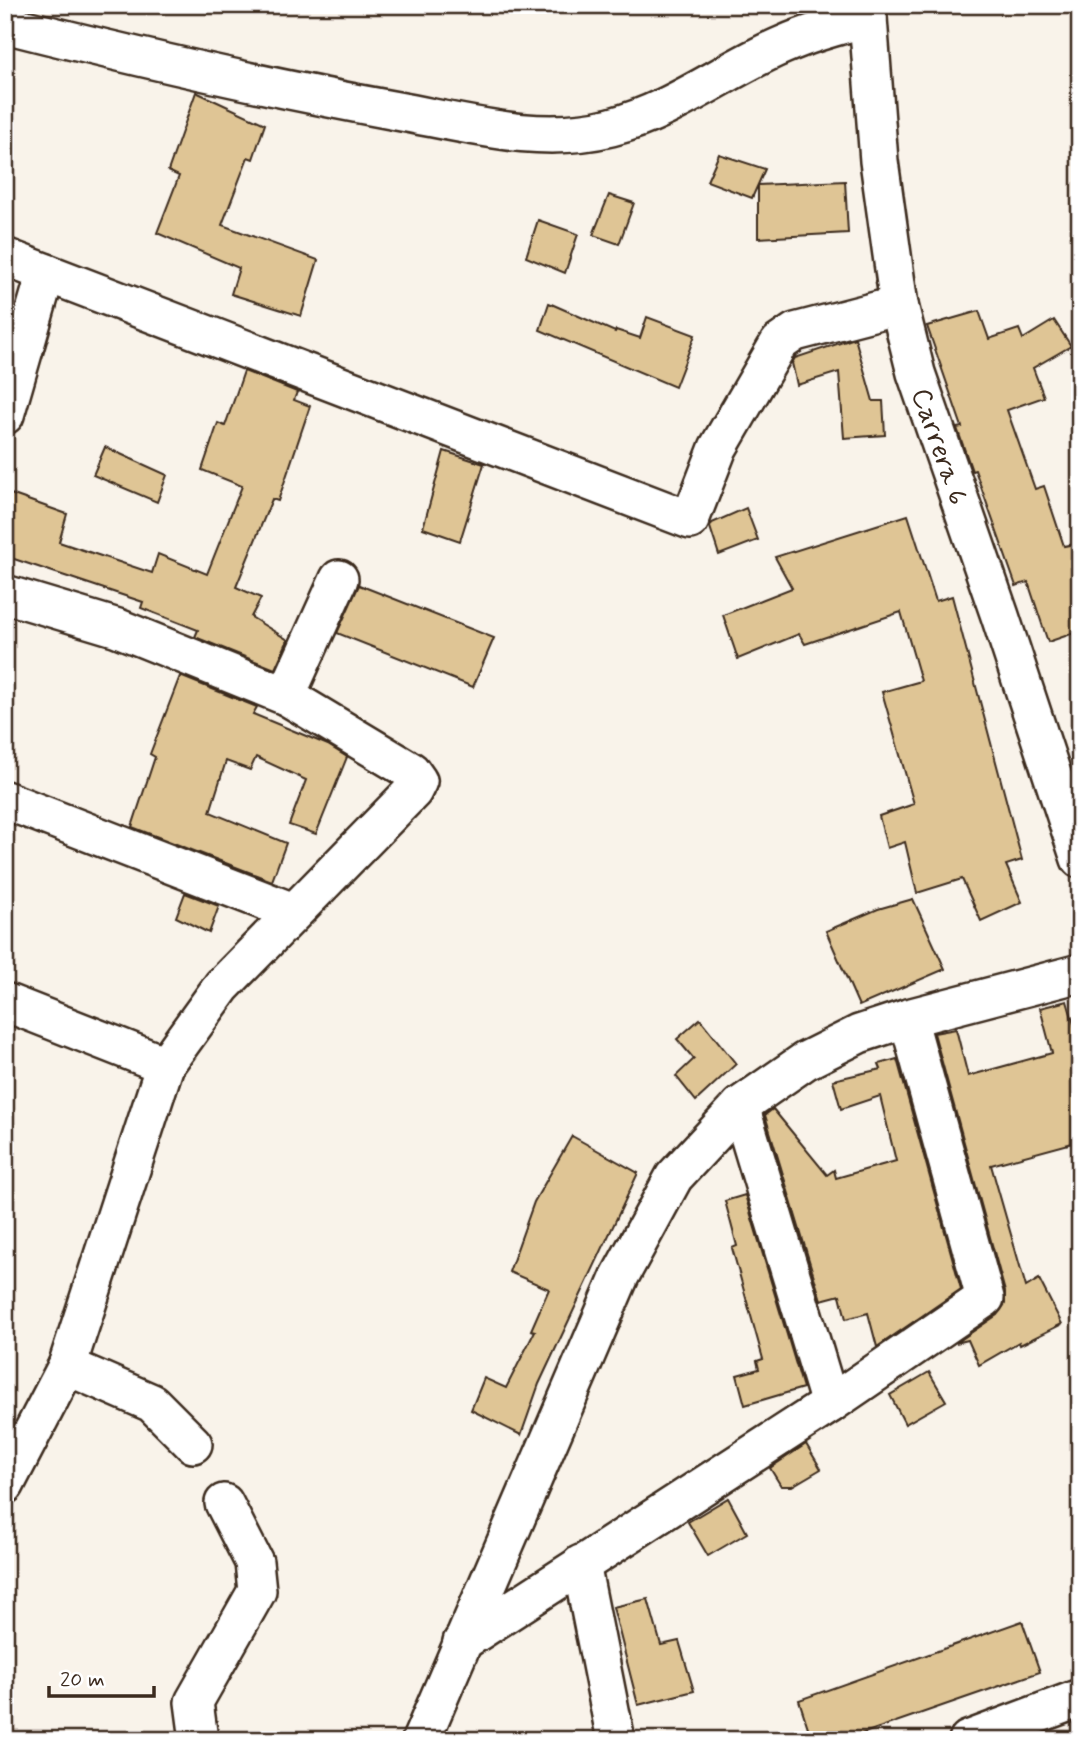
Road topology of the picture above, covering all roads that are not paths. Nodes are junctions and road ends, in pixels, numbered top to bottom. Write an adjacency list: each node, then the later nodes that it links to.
1 (868, 12): 2 (street); 5 (street, Carrera 6)
2 (5, 24)
3 (5, 257): 4 (street)
4 (46, 273): 5 (street); 6 (street)
5 (899, 305): 11 (street, Carrera 6)
6 (5, 415)
7 (339, 579): 9 (street)
8 (8, 604): 9 (street)
9 (286, 696): 12 (street)
10 (5, 800): 12 (street)
11 (1079, 854)
12 (293, 912): 16 (street)
13 (1080, 973): 15 (street)
14 (5, 1002): 16 (street)
15 (908, 1018): 17 (street); 19 (street)
16 (165, 1065): 18 (street)
17 (740, 1106): 19 (street); 24 (street)
18 (67, 1366): 20 (street); 21 (street)
19 (830, 1404): 23 (street)
20 (193, 1444)
21 (5, 1485)
22 (224, 1503): 26 (street)
23 (581, 1564): 24 (street); 28 (street)
24 (462, 1642): 27 (street)
25 (1080, 1698): 29 (street)
26 (199, 1740)
27 (421, 1740)
28 (616, 1740)
29 (968, 1740)

